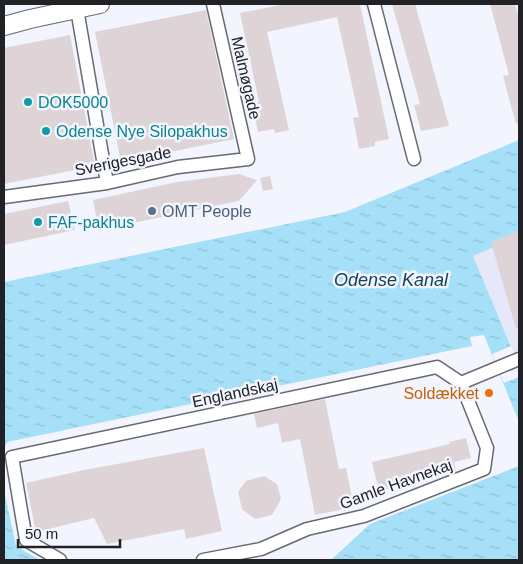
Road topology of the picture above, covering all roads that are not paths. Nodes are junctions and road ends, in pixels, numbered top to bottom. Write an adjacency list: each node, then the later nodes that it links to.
1 (100, 4): 4 (street)
2 (213, 4): 8 (street, Malmøgade)
3 (374, 4): 9 (street)
4 (77, 9): 5 (street); 10 (street)
5 (30, 19): 6 (street); 7 (street)
6 (4, 21)
7 (4, 26)
8 (248, 158): 10 (street, Sverigesgade)
9 (414, 159)
10 (107, 183): 11 (street, Sverigesgade)
11 (4, 197)
12 (519, 359): 13 (street)
13 (461, 383): 14 (street, Englandskaj); 15 (street, Gamle Havnekaj)
14 (60, 560)
15 (203, 560)

